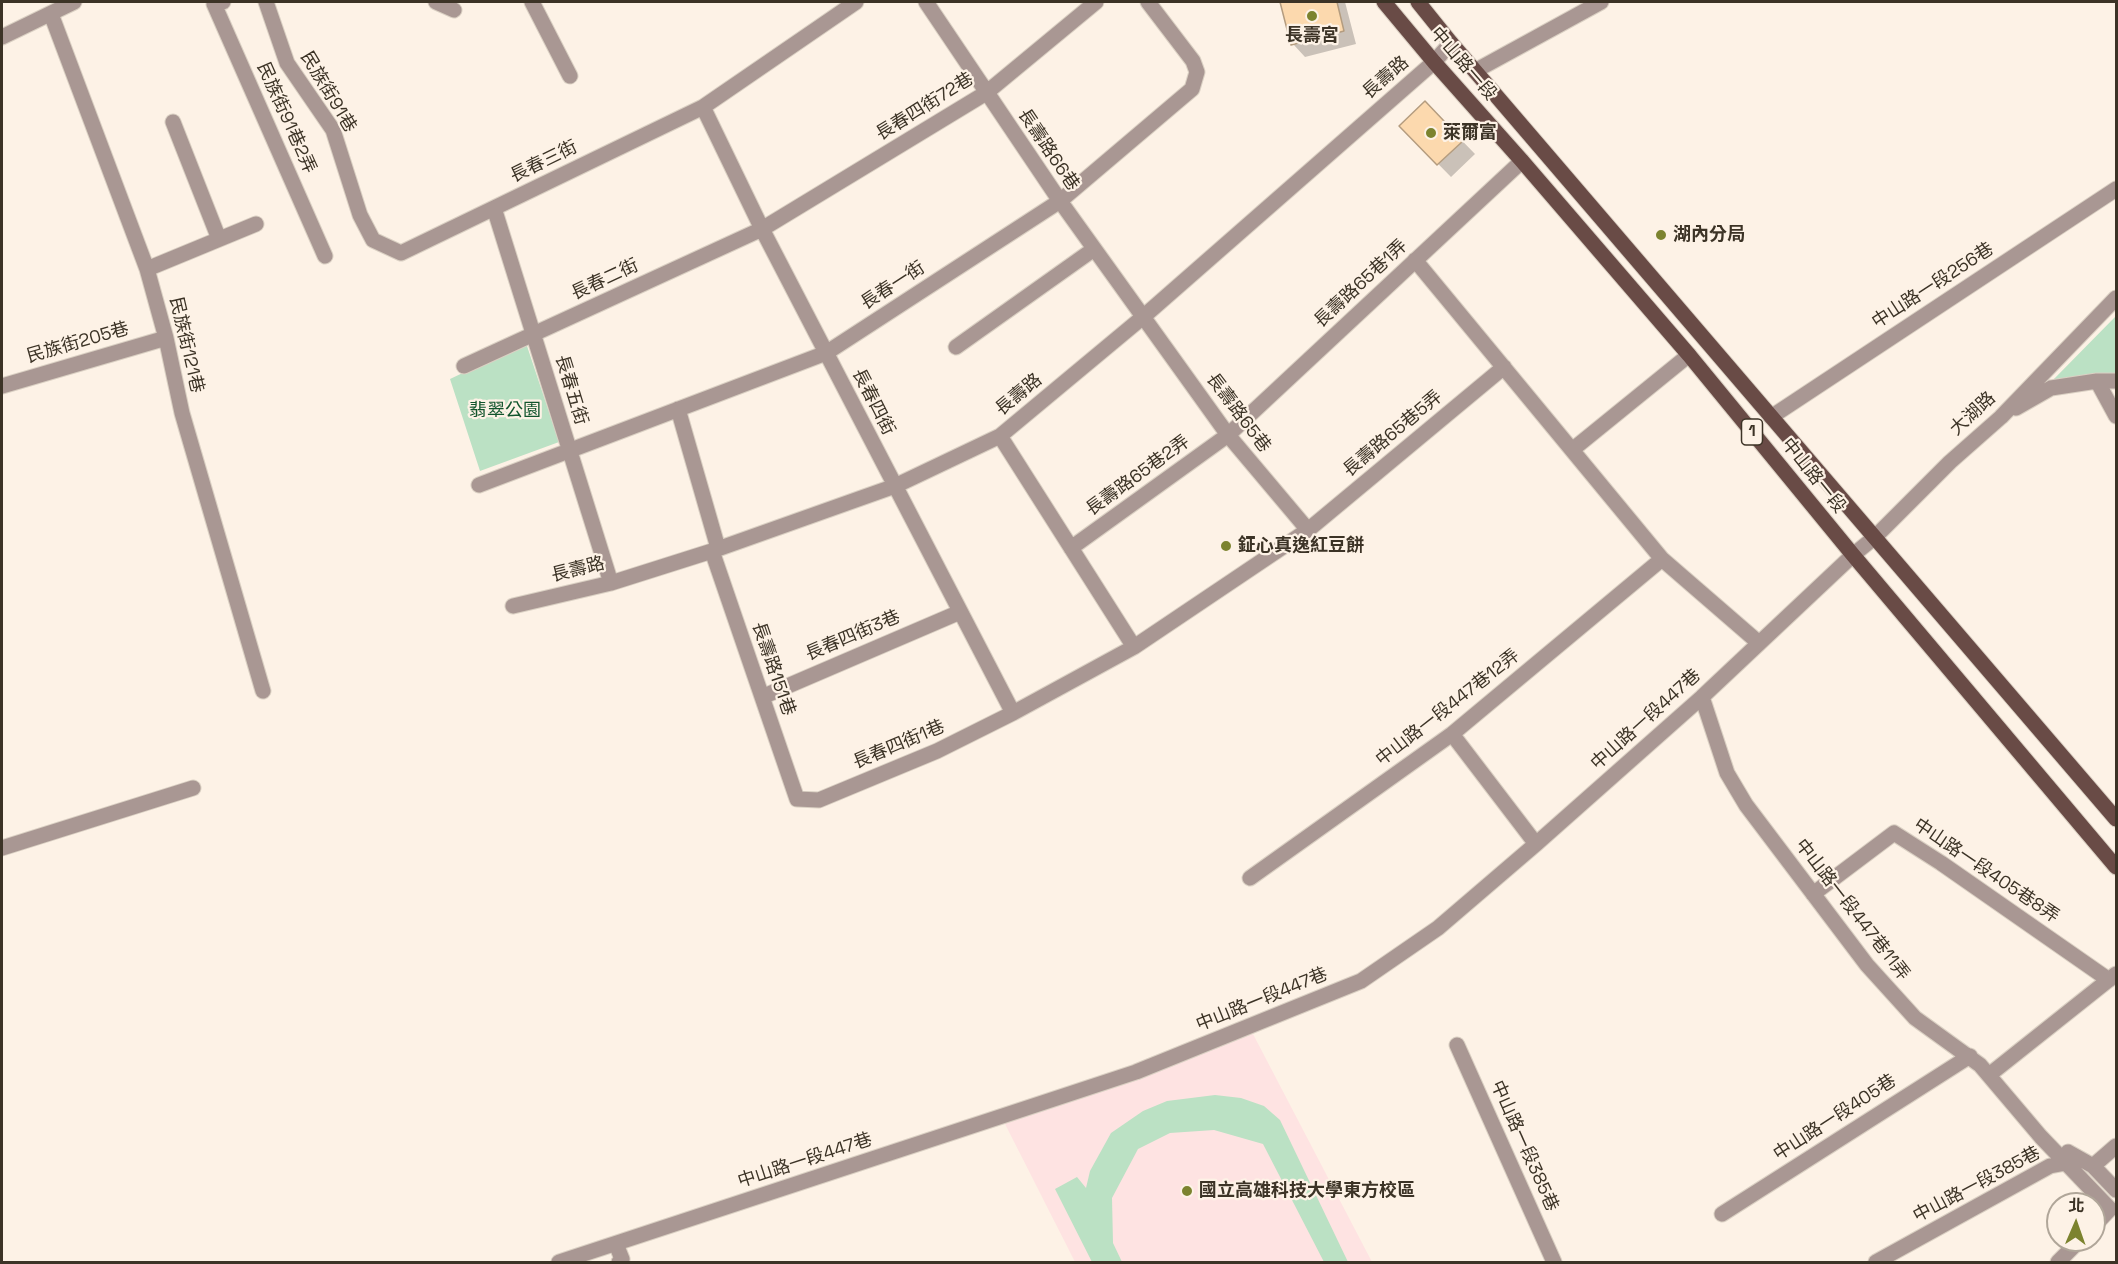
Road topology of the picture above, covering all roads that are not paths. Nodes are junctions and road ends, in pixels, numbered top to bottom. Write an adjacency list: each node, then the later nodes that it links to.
1 (74, 2): 14 (street)
2 (223, 2): 32 (street, 民族街91巷2弄)
3 (266, 2): 31 (street, 民族街91巷)
4 (436, 2): 13 (street)
5 (532, 2): 19 (street)
6 (856, 2): 21 (street, 長春三街)
7 (926, 2): 20 (street, 長壽路66巷)
8 (1096, 2): 20 (street, 長春四街72巷)
9 (1148, 2): 25 (street, 長春一街)
10 (1384, 2): 17 (main road, 中山路一段 / 1)
11 (1418, 2): 16 (main road, 中山路一段 / 1)
12 (1601, 2): 18 (street)
13 (454, 10)
14 (51, 14): 15 (street); 34 (street, 民族街121巷)
15 (2, 37)
16 (1450, 43): 17 (street, 長壽路); 18 (main road, 中山路一段 / 1)
17 (1434, 63): 23 (main road, 中山路一段 / 1); 36 (street, 長壽路)
18 (1475, 71): 49 (main road, 中山路一段 / 1)
19 (570, 76)
20 (986, 93): 25 (street, 長壽路66巷); 28 (street, 長春四街72巷)
21 (703, 107): 26 (street, 長春三街); 28 (street, 長春四街)
22 (172, 122): 29 (street)
23 (1522, 161): 33 (street, 長壽路65巷1弄); 41 (main road, 中山路一段 / 1)
24 (2116, 189): 49 (street, 中山路一段256巷)
25 (1060, 201): 30 (street, 長壽路66巷); 40 (street, 長春一街)
26 (494, 208): 31 (street, 長春三街); 37 (street, 長春五街)
27 (256, 224): 29 (street)
28 (762, 229): 37 (street, 長春二街); 40 (street, 長春四街)
29 (219, 239): 34 (street)
30 (1094, 249): 36 (street, 長壽路66巷); 39 (street)
31 (401, 253)
32 (325, 256)
33 (1415, 260): 43 (street); 51 (street, 長壽路65巷1弄)
34 (147, 269): 38 (street, 民族街121巷)
35 (2116, 298): 50 (street, 大湖路)
36 (1143, 317): 51 (street, 長壽路65巷); 52 (street, 長壽路)
37 (533, 334): 42 (street, 長春二街); 53 (street, 長春五街)
38 (166, 338): 46 (street, 民族街205巷); 68 (street, 民族街121巷)
39 (956, 347)
40 (826, 352): 47 (street, 長春一街); 56 (street, 長春四街)
41 (1689, 355): 54 (street); 61 (main road, 中山路一段 / 1)
42 (464, 366)
43 (1504, 367): 54 (street); 57 (street, 長壽路65巷5弄)
44 (2097, 381): 45 (street); 48 (street); 50 (street)
45 (2116, 381)
46 (2, 386)
47 (678, 409): 53 (street, 長春一街); 60 (street, 長壽路151巷)
48 (2116, 416)
49 (1771, 417): 58 (main road, 中山路一段 / 1)
50 (2001, 417): 58 (street, 大湖路)
51 (1228, 435): 57 (street, 長壽路65巷); 59 (street, 長壽路65巷2弄)
52 (1000, 436): 56 (street, 長壽路); 59 (street)
53 (569, 450): 55 (street, 長春一街); 63 (street, 長春五街)
54 (1572, 450): 62 (street)
55 (479, 485)
56 (895, 486): 60 (street, 長壽路); 65 (street, 長春四街)
57 (1308, 530): 67 (street, 長壽路65巷5弄)
58 (1875, 537): 61 (street, 大湖路); 75 (main road, 中山路一段 / 1)
59 (1071, 548): 67 (street)
60 (715, 549): 63 (street, 長壽路); 69 (street, 長壽路151巷)
61 (1853, 555): 66 (street, 中山路一段447巷); 78 (main road, 中山路一段 / 1)
62 (1662, 559): 66 (street); 72 (street, 中山路一段447巷12弄)
63 (611, 583): 64 (street, 長壽路)
64 (513, 606)
65 (960, 612): 69 (street, 長春四街3巷); 71 (street, 長春四街)
66 (1759, 643): 70 (street, 中山路一段447巷)
67 (1134, 647): 71 (street, 長春四街1巷)
68 (263, 692)
69 (762, 697): 74 (street, 長壽路151巷)
70 (1702, 697): 76 (street, 中山路一段447巷); 80 (street, 中山路一段447巷11弄)
71 (1013, 713): 74 (street, 長春四街1巷)
72 (1452, 734): 76 (street); 79 (street, 中山路一段447巷12弄)
73 (193, 788): 77 (street)
74 (797, 800)
75 (2116, 819)
76 (1536, 844): 91 (street, 中山路一段447巷)
77 (2, 848)
78 (2116, 867)
79 (1250, 878)
80 (1813, 894): 81 (street, 中山路一段405巷8弄); 83 (street, 中山路一段447巷11弄)
81 (2113, 977): 84 (street)
82 (1458, 1045): 96 (street, 中山路一段385巷)
83 (1970, 1056): 84 (street, 中山路一段447巷11弄); 90 (street, 中山路一段405巷)
84 (1989, 1075): 86 (street, 中山路一段447巷11弄)
85 (2116, 1146): 87 (street)
86 (2066, 1163): 87 (street); 89 (street, 中山路一段447巷11弄); 93 (street, 中山路一段385巷)
87 (2093, 1166): 88 (street)
88 (2116, 1190)
89 (2094, 1192)
90 (1722, 1214)
91 (616, 1244): 94 (street, 中山路一段447巷); 95 (street)
92 (2069, 1252): 98 (street)
93 (1903, 1256): 97 (street, 中山路一段385巷)
94 (560, 1263)
95 (620, 1263)
96 (1554, 1263)
97 (1876, 1263)
98 (2058, 1263)

